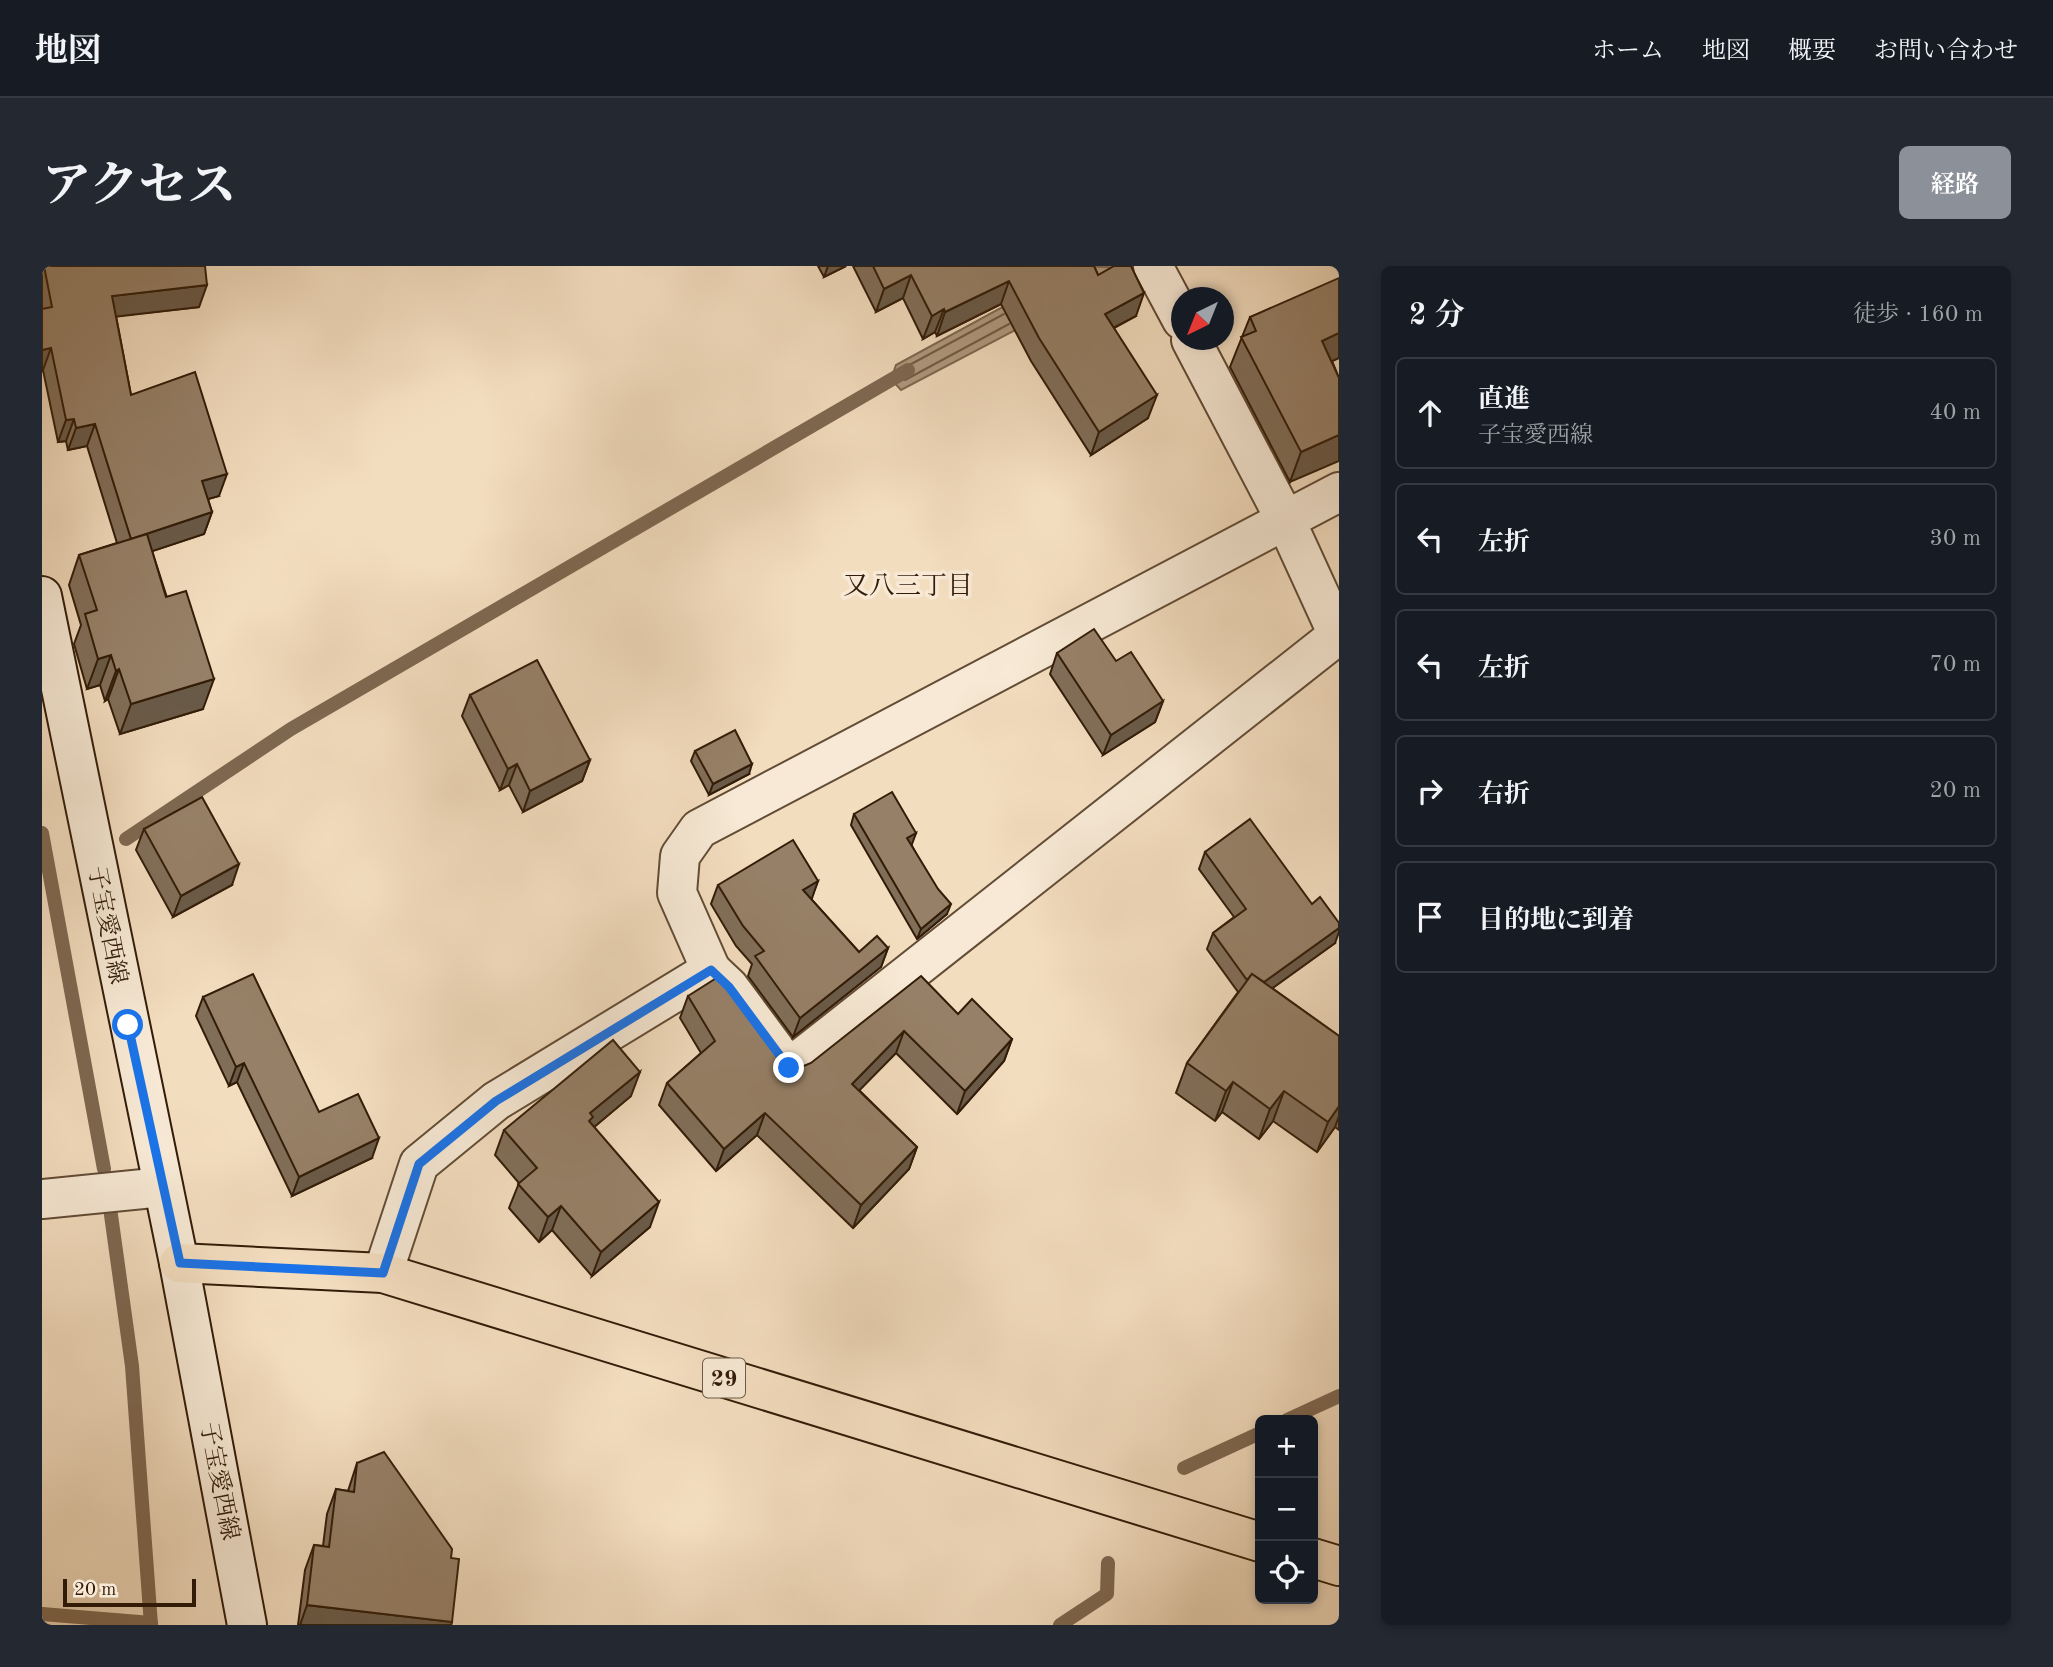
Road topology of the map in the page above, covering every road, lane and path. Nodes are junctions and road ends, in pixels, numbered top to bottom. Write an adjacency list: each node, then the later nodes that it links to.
1 (1153, 266): 2 (street)
2 (1171, 301)
3 (1197, 350): 5 (street)
4 (1339, 492): 5 (street)
5 (1285, 519): 7 (street); 8 (street)
6 (42, 596): 9 (street, 子宝愛西線)
7 (1338, 636): 8 (street)
8 (711, 970): 12 (street)
9 (163, 1187): 10 (street); 11 (street, 子宝愛西線)
10 (42, 1199)
11 (180, 1263): 12 (main road, 29); 16 (street, 子宝愛西線)
12 (383, 1273): 13 (main road, 29)
13 (1257, 1541)
14 (1318, 1560): 15 (main road)
15 (1339, 1566)
16 (247, 1625)

